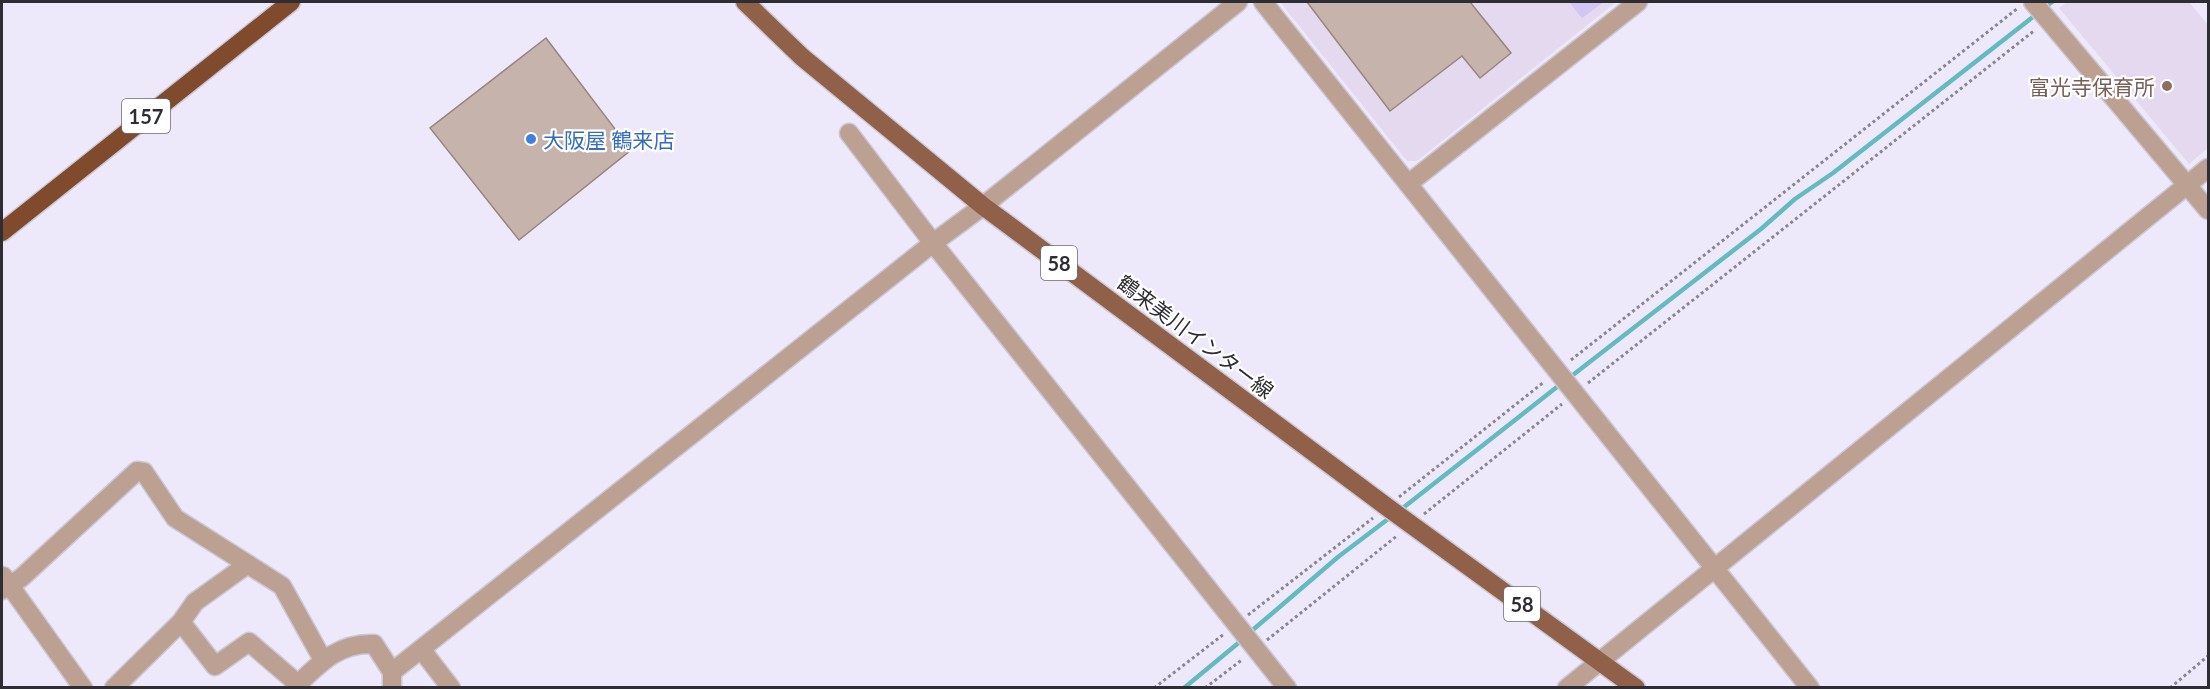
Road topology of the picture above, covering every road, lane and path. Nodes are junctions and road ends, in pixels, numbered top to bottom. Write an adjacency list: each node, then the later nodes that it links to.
1 (291, 2): 13 (highway, 157)
2 (745, 2): 11 (main road, 鶴来美川インター線 / 58)
3 (1238, 2): 11 (street)
4 (1263, 2): 9 (street)
5 (1638, 2): 9 (street)
6 (2037, 8): 10 (street); 15 (path); 15 (path)
7 (849, 133): 14 (street)
8 (2208, 168): 10 (street)
9 (1408, 184): 15 (street)
10 (2188, 185): 12 (street); 19 (street)
11 (983, 206): 14 (street); 16 (main road, 鶴来美川インター線 / 58)
12 (2208, 210)
13 (2, 232)
14 (933, 243): 22 (street); 23 (street)
15 (1566, 382): 16 (path); 17 (path); 19 (street)
16 (1387, 507): 17 (main road, 鶴来美川インター線 / 58); 22 (path)
17 (1410, 522): 24 (path); 27 (main road, 鶴来美川インター線 / 58)
18 (248, 564): 20 (street); 21 (street); 26 (street)
19 (1714, 567): 27 (street); 38 (street)
20 (4, 583): 30 (street)
21 (181, 622): 29 (street); 31 (street)
22 (1237, 624): 24 (street); 33 (path)
23 (421, 649): 28 (street); 32 (street)
24 (1256, 649): 34 (path); 35 (street)
25 (2208, 656): 39 (path)
26 (323, 660): 28 (street); 29 (street)
27 (1599, 661): 36 (street); 37 (main road, 鶴来美川インター線 / 58)
28 (392, 680)
29 (296, 686)
30 (83, 687)
31 (114, 687)
32 (451, 687)
33 (1155, 687)
34 (1205, 687)
35 (1287, 687)
36 (1567, 687)
37 (1636, 687)
38 (1810, 687)
39 (2170, 687)

